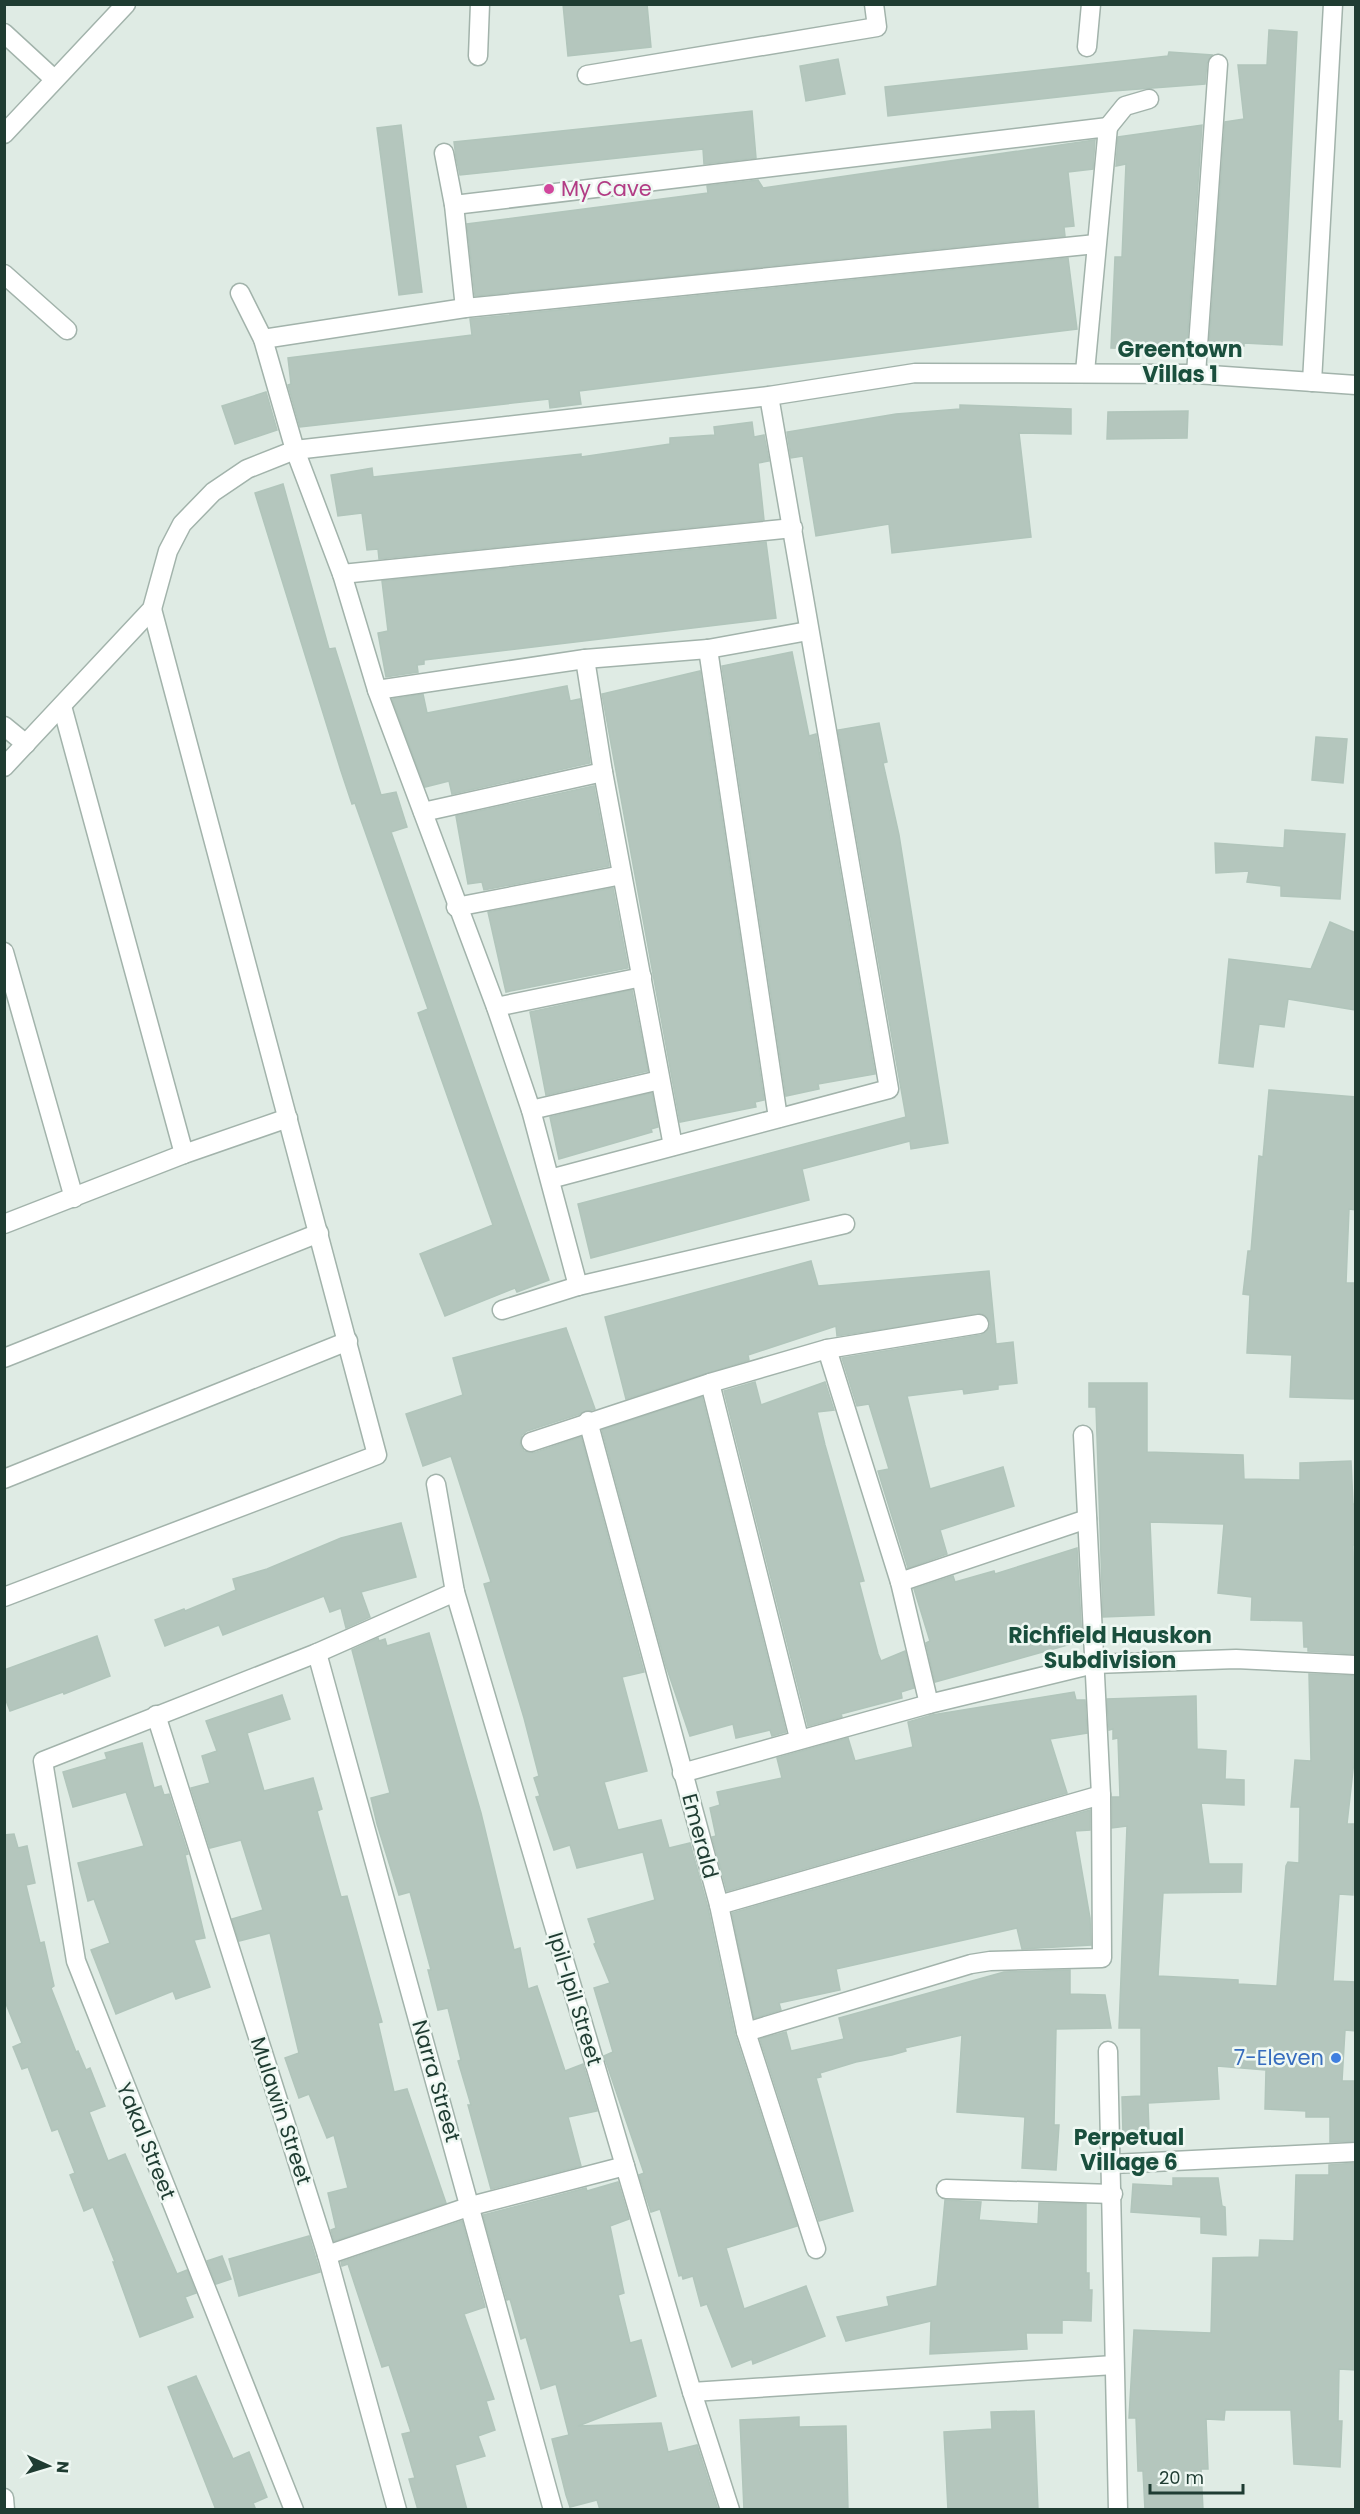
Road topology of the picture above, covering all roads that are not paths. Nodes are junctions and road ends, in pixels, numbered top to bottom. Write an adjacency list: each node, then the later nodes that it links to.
1 (126, 4): 11 (street)
2 (480, 4): 8 (street)
3 (874, 4): 10 (street)
4 (1091, 4): 7 (street)
5 (1333, 4): 25 (street)
6 (4, 33): 11 (street)
7 (1087, 47)
8 (478, 56)
9 (1218, 64): 24 (street)
10 (587, 75)
11 (54, 79): 14 (street)
12 (1149, 99): 13 (street)
13 (1108, 127): 16 (street); 17 (street)
14 (4, 134)
15 (444, 153): 16 (street)
16 (454, 205): 20 (street)
17 (1096, 244): 20 (street); 23 (street)
18 (4, 274): 21 (street)
19 (240, 292): 22 (street)
20 (465, 308): 22 (street)
21 (68, 330)
22 (263, 339): 28 (street)
23 (1085, 372): 24 (street); 27 (street)
24 (1197, 374): 25 (street)
25 (1312, 382): 26 (street)
26 (1356, 385)
27 (769, 396): 28 (street); 29 (street)
28 (295, 450): 30 (street); 31 (street)
29 (793, 528): 30 (street); 32 (street)
30 (342, 574): 35 (street)
31 (152, 609): 36 (street); 49 (street)
32 (808, 631): 33 (street); 50 (street)
33 (708, 649): 34 (street); 50 (street)
34 (585, 659): 35 (street); 40 (street)
35 (377, 690): 41 (street)
36 (62, 706): 38 (street); 52 (street)
37 (4, 726): 38 (street)
38 (26, 744): 39 (street)
39 (4, 767)
40 (603, 772): 41 (street); 42 (street)
41 (423, 812): 43 (street)
42 (622, 876): 43 (street); 45 (street)
43 (456, 907): 46 (street)
44 (4, 952): 54 (street)
45 (642, 977): 46 (street); 47 (street)
46 (496, 1007): 48 (street)
47 (660, 1080): 48 (street); 51 (street)
48 (531, 1110): 53 (street)
49 (288, 1118): 52 (street); 57 (street)
50 (778, 1118): 51 (street)
51 (673, 1146): 53 (street)
52 (184, 1154): 54 (street)
53 (550, 1179): 58 (street)
54 (74, 1197): 55 (street)
55 (4, 1224)
56 (845, 1224): 58 (street)
57 (319, 1233): 61 (street); 63 (street)
58 (578, 1286): 59 (street)
59 (502, 1310)
60 (979, 1324): 62 (street)
61 (348, 1341): 68 (street); 73 (street)
62 (827, 1349): 64 (street); 71 (street)
63 (4, 1358)
64 (710, 1383): 65 (street); 79 (street)
65 (588, 1421): 67 (street); 80 (street, Emerald)
66 (1083, 1435): 70 (street)
67 (531, 1442)
68 (4, 1479)
69 (436, 1484): 72 (street, Ipil-Ipil Street)
70 (1087, 1519): 71 (street); 75 (street)
71 (900, 1582): 77 (street)
72 (455, 1592): 74 (street); 87 (street, Ipil-Ipil Street)
73 (4, 1597)
74 (317, 1653): 78 (street); 90 (street, Narra Street)
75 (1094, 1664): 76 (street); 77 (street); 81 (street)
76 (1356, 1665)
77 (929, 1704): 79 (street)
78 (156, 1714): 92 (street, Mulawin Street); 97 (street, Yakal Street)
79 (799, 1738): 80 (street)
80 (682, 1773): 82 (street, Emerald)
81 (1101, 1795): 82 (street); 83 (street)
82 (719, 1905): 83 (street, Emerald)
83 (746, 2032): 91 (street, Emerald)
84 (1108, 2051): 86 (street)
85 (1356, 2152): 86 (street)
86 (1112, 2163): 89 (street)
87 (625, 2166): 90 (street); 94 (street, Ipil-Ipil Street)
88 (946, 2189): 89 (street)
89 (1113, 2194): 93 (street)
90 (471, 2206): 92 (street); 99 (street, Narra Street)
91 (816, 2249)
92 (327, 2255): 98 (street, Mulawin Street)
93 (1114, 2365): 94 (street); 101 (street)
94 (692, 2392): 100 (street, Ipil-Ipil Street)
95 (4, 2498): 96 (street)
96 (5, 2510)
97 (294, 2510)
98 (397, 2510)
99 (553, 2510)
100 (730, 2510)
101 (1118, 2510)

